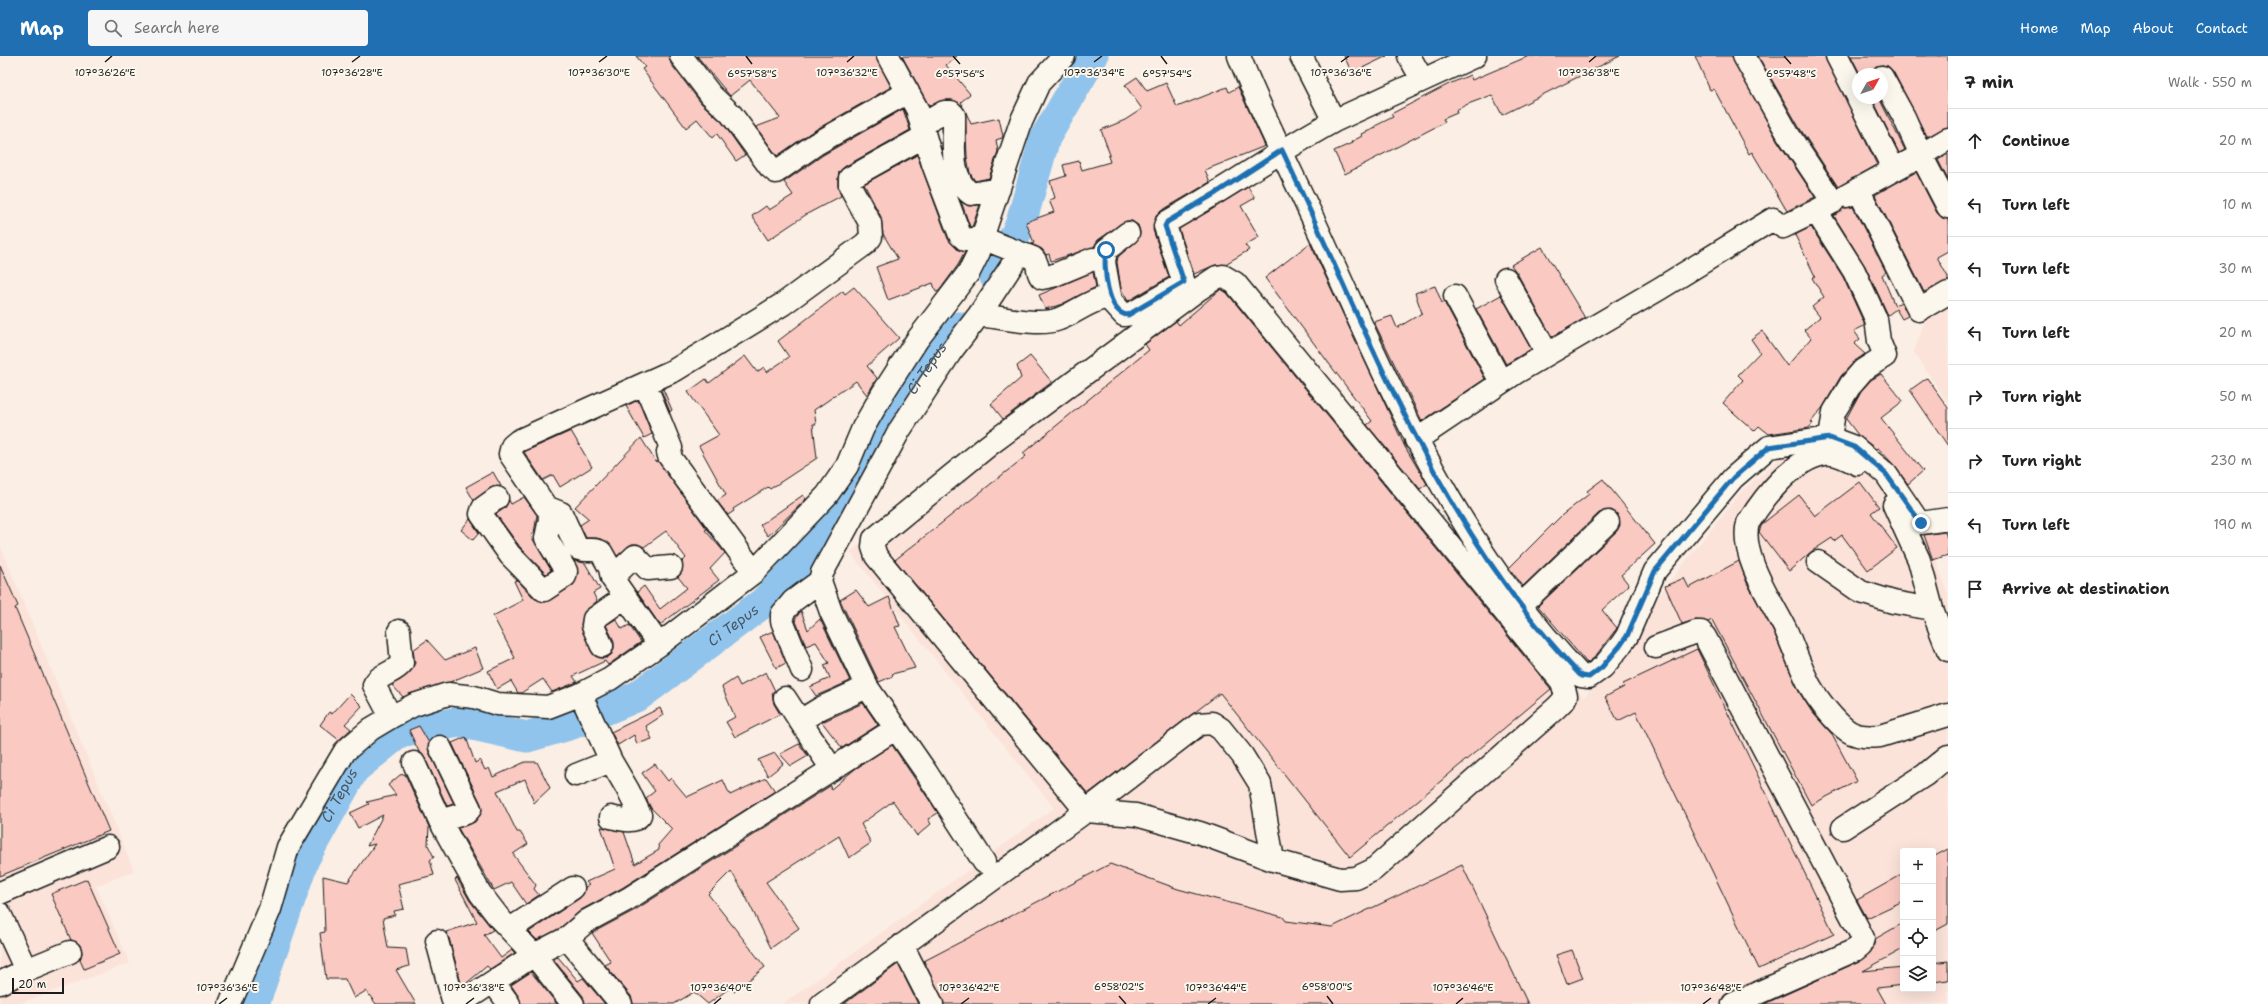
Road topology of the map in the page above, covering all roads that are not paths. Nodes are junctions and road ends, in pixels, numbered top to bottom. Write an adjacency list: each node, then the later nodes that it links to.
1 (681, 56): 13 (street)
2 (888, 56): 13 (street)
3 (1064, 56): 21 (street)
4 (1239, 56): 18 (street)
5 (1301, 56): 15 (street)
6 (1409, 56): 10 (street)
7 (1475, 56): 10 (street)
8 (1744, 56): 23 (street)
9 (1837, 56): 11 (street)
10 (1422, 79): 15 (street)
11 (1852, 86)
12 (1888, 88): 19 (street)
13 (908, 92): 16 (street)
14 (1861, 104): 20 (street)
15 (1334, 121): 18 (street)
16 (923, 131): 21 (street); 26 (street); 36 (street)
17 (1948, 139): 19 (street)
18 (1282, 150): 32 (street); 38 (street)
19 (1921, 155): 20 (street); 24 (street)
20 (1894, 170): 22 (street)
21 (999, 189): 26 (street)
22 (1858, 190): 23 (street); 30 (street)
23 (1824, 207): 34 (street); 37 (street)
24 (1948, 207)
25 (1128, 232): 32 (street)
26 (985, 238): 27 (street); 45 (street)
27 (1018, 252): 28 (street); 33 (street)
28 (1093, 259)
29 (1506, 279): 34 (street)
30 (1948, 293)
31 (1455, 296): 35 (street)
32 (1111, 301): 33 (street)
33 (979, 315): 47 (street)
34 (1547, 353): 35 (street)
35 (1501, 382): 38 (street)
36 (645, 384): 40 (street); 45 (street)
37 (1830, 438): 41 (street); 49 (street)
38 (1416, 440): 49 (street)
39 (497, 498): 40 (street)
40 (549, 510): 46 (street)
41 (1948, 519)
42 (1608, 522): 49 (street)
43 (1818, 562): 50 (street)
44 (670, 567): 46 (street)
45 (754, 572): 52 (street)
46 (612, 578): 48 (street)
47 (820, 581): 56 (street); 57 (street)
48 (625, 597): 52 (street); 53 (street)
49 (1521, 605)
50 (1932, 609): 55 (street); 60 (street)
51 (399, 631): 61 (street)
52 (659, 645): 59 (street)
53 (602, 646)
54 (1656, 647): 97 (street)
55 (1948, 650)
56 (802, 670)
57 (867, 687): 62 (street); 63 (street)
58 (785, 698): 62 (street)
59 (582, 699): 61 (street); 66 (street)
60 (1948, 716)
61 (391, 717): 89 (street)
62 (800, 721): 68 (street)
63 (895, 729): 68 (street); 76 (street)
64 (440, 747): 72 (street)
65 (1948, 756): 73 (street)
66 (610, 762): 69 (street); 71 (street)
67 (414, 763): 72 (street)
68 (832, 768): 81 (street)
69 (576, 775)
70 (1086, 811): 75 (street); 75 (street); 75 (street); 83 (street)
71 (611, 817)
72 (440, 821): 80 (street)
73 (1843, 828)
74 (108, 847): 78 (street)
75 (1273, 860)
76 (984, 862)
77 (573, 888): 80 (street)
78 (0, 893)
79 (0, 914): 86 (street)
80 (510, 929): 85 (street)
81 (567, 938): 85 (street); 94 (street)
82 (437, 941): 90 (street)
83 (902, 945): 95 (street); 96 (street)
84 (70, 952): 86 (street)
85 (534, 955): 88 (street); 93 (street)
86 (26, 970): 87 (street)
87 (0, 983)
88 (494, 983): 91 (street); 92 (street)
89 (230, 1004)
90 (454, 1004)
91 (459, 1004)
92 (509, 1004)
93 (573, 1004)
94 (621, 1004)
95 (822, 1004)
96 (932, 1004)
97 (1733, 1004)

